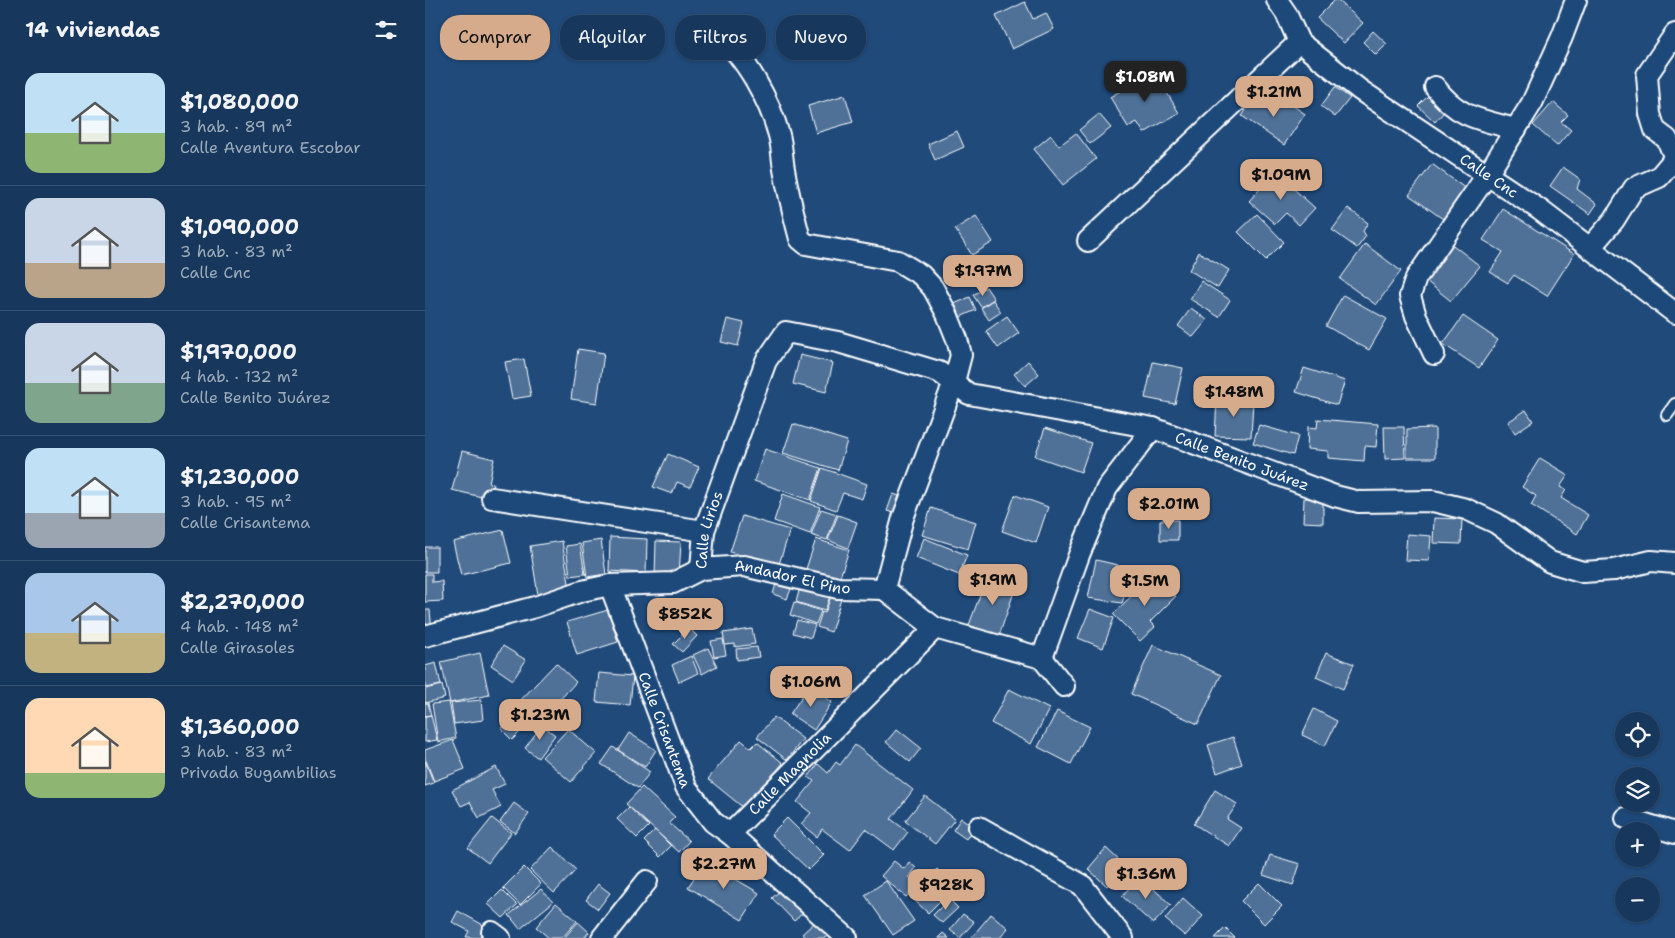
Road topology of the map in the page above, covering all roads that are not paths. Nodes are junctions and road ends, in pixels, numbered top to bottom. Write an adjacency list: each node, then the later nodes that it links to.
1 (1576, 0): 7 (street)
2 (1286, 4): 4 (street)
3 (1675, 34): 8 (street)
4 (1299, 42): 9 (street, Calle Cnc); 10 (street)
5 (740, 60): 15 (street)
6 (1435, 87): 7 (street)
7 (1516, 129): 9 (street)
8 (1675, 158): 11 (street)
9 (1487, 175): 11 (street, Calle Cnc); 14 (street)
10 (1088, 241)
11 (1590, 248): 12 (street, Calle Cnc)
12 (1675, 313)
13 (807, 335): 15 (street, Calle Benito Juárez); 20 (street, Calle Lirios)
14 (1435, 354)
15 (954, 382): 18 (street, Calle Benito Juárez); 24 (street)
16 (1675, 404): 17 (lane)
17 (1667, 415)
18 (1153, 428): 21 (street, Calle Benito Juárez); 27 (street)
19 (493, 498): 20 (street)
20 (704, 531): 22 (street, Calle Lirios)
21 (1675, 563)
22 (701, 569): 23 (street, Calle Lirios); 24 (street, Andador El Pino)
23 (610, 585): 26 (street, Calle Lirios); 31 (street, Calle Crisantema)
24 (883, 589): 25 (street)
25 (935, 628): 27 (street); 31 (street, Calle Magnolia)
26 (425, 636)
27 (1042, 658): 28 (street)
28 (1064, 686)
29 (1626, 818): 32 (street)
30 (979, 827): 36 (street)
31 (730, 834): 35 (street, Calle Crisantema)
32 (1675, 834)
33 (647, 882): 34 (street)
34 (603, 938)
35 (847, 938)
36 (1123, 938)

